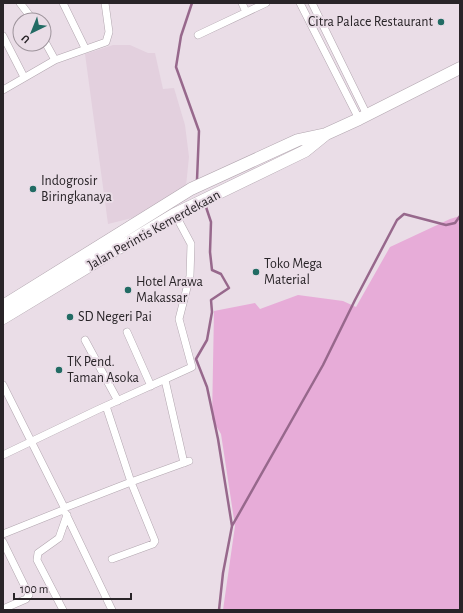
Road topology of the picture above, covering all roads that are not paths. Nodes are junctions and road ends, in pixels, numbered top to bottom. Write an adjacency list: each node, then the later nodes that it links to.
1 (20, 3): 8 (street)
2 (63, 3): 12 (street)
3 (105, 3): 12 (street)
4 (242, 3): 9 (street)
5 (266, 3): 9 (street)
6 (300, 3): 18 (street)
7 (312, 3): 18 (street)
8 (27, 12)
9 (246, 12): 10 (street)
10 (198, 35)
11 (3, 36): 16 (street)
12 (85, 48): 14 (street)
13 (51, 52): 14 (street)
14 (55, 60): 16 (street)
15 (460, 68): 18 (highway, Jalan Perintis Kemerdekaan)
16 (24, 77): 17 (street)
17 (3, 90)
18 (363, 117): 19 (highway, Jalan Perintis Kemerdekaan)
19 (326, 134): 20 (highway, Jalan Perintis Kemerdekaan); 21 (highway, Jalan Perintis Kemerdekaan)
20 (175, 214): 22 (highway, Jalan Perintis Kemerdekaan); 25 (street)
21 (3, 306)
22 (3, 318)
23 (126, 332): 27 (street)
24 (85, 340): 28 (street)
25 (165, 380): 27 (street); 32 (street)
26 (3, 385): 30 (street)
27 (151, 386): 28 (street)
28 (118, 401): 29 (street)
29 (106, 406): 30 (street); 32 (street)
30 (33, 442): 31 (street); 33 (street)
31 (3, 455)
32 (131, 482): 33 (street); 36 (street)
33 (65, 511): 34 (street); 38 (street); 39 (street)
34 (3, 534)
35 (3, 542): 37 (street)
36 (112, 559)
37 (3, 608)
38 (63, 610)
39 (112, 610)

